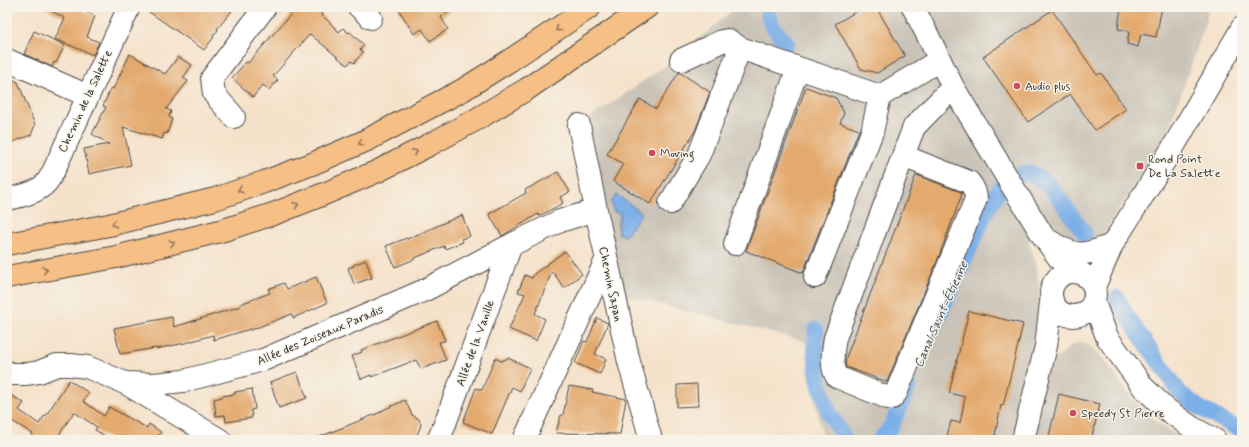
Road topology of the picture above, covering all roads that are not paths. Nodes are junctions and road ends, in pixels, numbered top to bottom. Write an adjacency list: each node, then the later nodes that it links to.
1 (129, 7): 14 (street, Chemin de la Salette)
2 (265, 7): 17 (street)
3 (562, 7): 16 (highway)
4 (590, 7): 16 (highway, one-way to 16)
5 (912, 7): 11 (street)
6 (646, 8): 29 (highway, one-way to 6)
7 (1242, 28): 27 (street)
8 (740, 48): 10 (street); 12 (street); 21 (street)
9 (7, 60): 14 (street)
10 (681, 60)
11 (940, 60): 13 (street); 15 (street)
12 (798, 68): 15 (street); 25 (street)
13 (953, 86): 19 (street); 23 (street)
14 (88, 96): 20 (street, Chemin de la Salette)
15 (880, 96): 30 (street)
16 (414, 116): 24 (highway, one-way to 24)
17 (234, 117)
18 (579, 125): 22 (street, Chemin Sapan)
19 (903, 156): 19 (street)
20 (7, 199)
21 (670, 204)
22 (596, 210): 26 (street, Allée des Zoiseaux Paradis); 28 (street, Chemin Sapan)
23 (1043, 236): 27 (street); 31 (street)
24 (7, 244)
25 (735, 244)
26 (510, 245): 36 (street, Allée des Zoiseaux Paradis); 38 (street, Allée de la Vanille)
27 (1112, 245): 31 (street)
28 (606, 260): 39 (street); 40 (street, Chemin Sapan)
29 (7, 277)
30 (815, 277)
31 (1073, 286): 32 (street); 33 (street); 34 (street)
32 (1073, 317): 33 (street); 34 (street)
33 (1107, 337): 42 (street)
34 (1046, 346): 41 (street)
35 (7, 372): 36 (street, Allée des Zoiseaux Paradis)
36 (125, 383): 37 (street)
37 (220, 440)
38 (438, 440)
39 (524, 440)
40 (651, 440)
41 (1023, 440)
42 (1214, 440)

